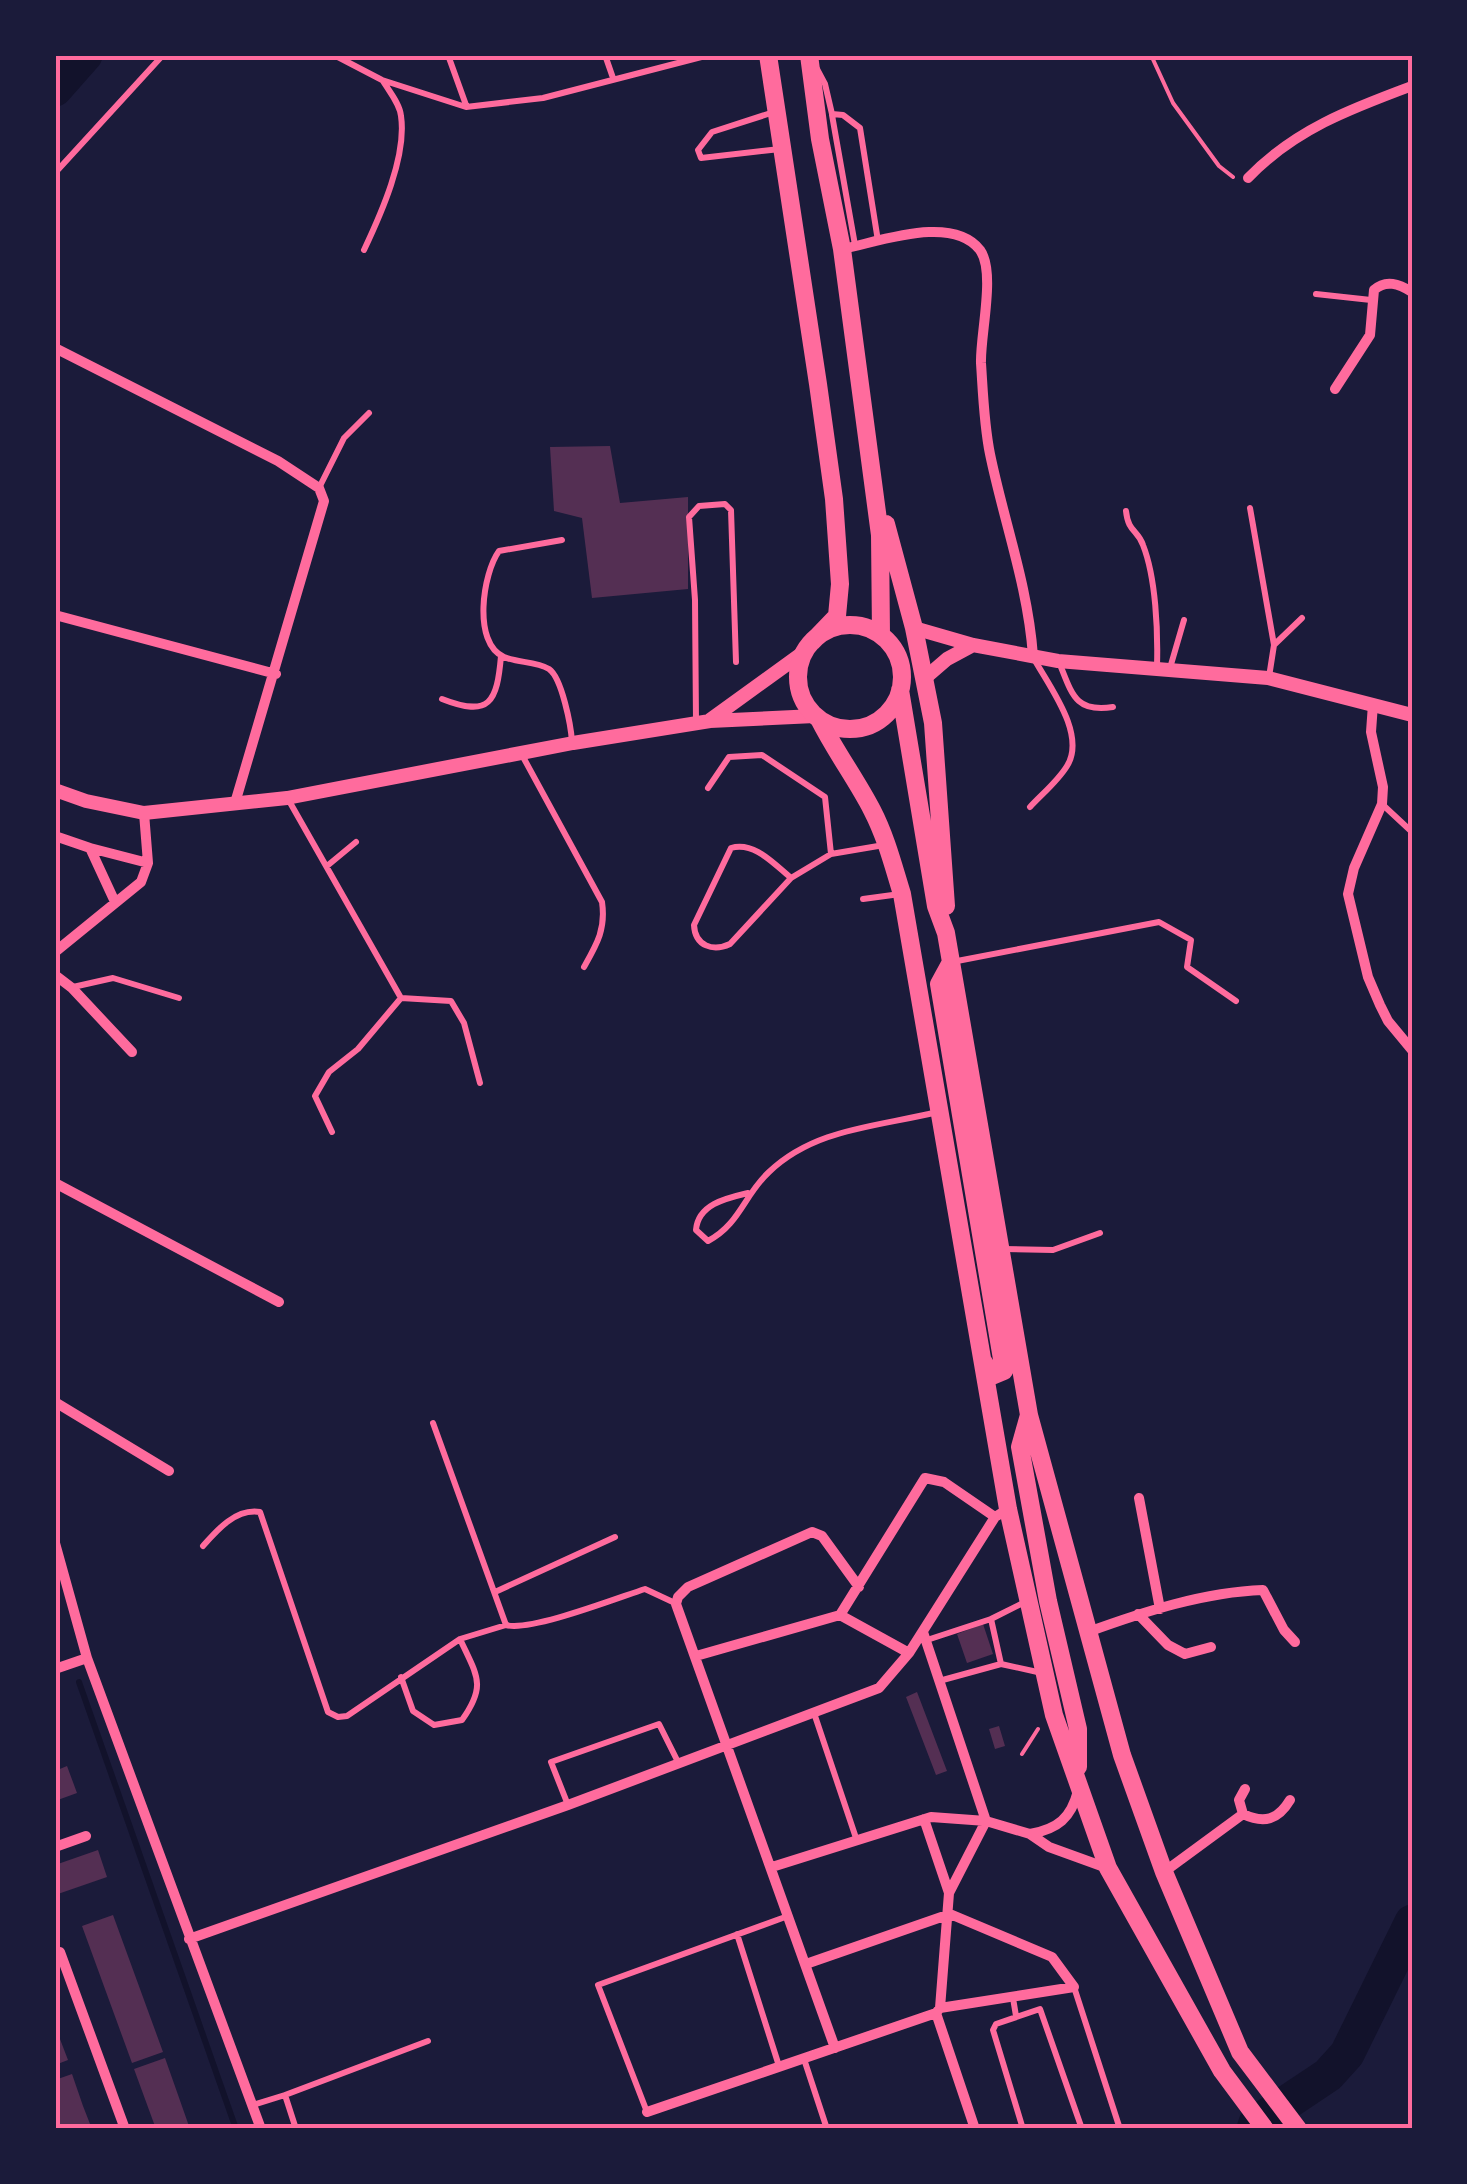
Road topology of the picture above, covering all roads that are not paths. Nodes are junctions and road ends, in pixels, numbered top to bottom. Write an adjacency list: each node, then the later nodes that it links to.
1 (162, 55): 16 (lane)
2 (334, 55): 10 (lane)
3 (448, 55): 12 (lane)
4 (606, 55): 9 (lane)
5 (709, 55): 8 (lane)
6 (768, 55): 13 (main road)
7 (809, 55): 14 (lane); 19 (main road)
8 (691, 58): 9 (lane)
9 (613, 78): 12 (lane)
10 (382, 80): 12 (lane); 20 (lane)
11 (1412, 86): 17 (street)
12 (466, 106)
13 (775, 111): 15 (main road); 15 (lane)
14 (832, 114): 18 (lane); 19 (lane)
15 (780, 149): 39 (main road)
16 (55, 174)
17 (1248, 178)
18 (878, 241): 19 (street); 41 (street)
19 (848, 248): 28 (main road)
20 (364, 250)
21 (1412, 292): 23 (street)
22 (1316, 294): 23 (lane)
23 (1371, 300): 25 (street)
24 (55, 348): 27 (street)
25 (1335, 390)
26 (369, 413): 27 (lane)
27 (319, 488): 45 (street)
28 (876, 500): 35 (main road); 36 (main road)
29 (1250, 508): 37 (lane)
30 (1126, 511): 44 (lane)
31 (562, 540): 40 (lane)
32 (55, 614): 45 (street)
33 (1302, 618): 37 (lane)
34 (1184, 620): 44 (lane)
35 (914, 628): 38 (street); 46 (main road)
36 (881, 636): 39 (main road); 48 (main road)
37 (1274, 644): 47 (lane)
38 (973, 645): 41 (street); 46 (street)
39 (808, 647): 53 (main road); 54 (street)
40 (501, 656): 49 (lane); 55 (lane)
41 (1033, 656): 42 (street); 62 (lane)
42 (1058, 661): 44 (street); 51 (lane)
43 (736, 662): 54 (lane)
44 (1163, 668): 47 (street)
45 (276, 674): 60 (street)
46 (924, 678): 76 (main road)
47 (1268, 678): 50 (street)
48 (900, 690): 53 (main road); 76 (main road)
49 (442, 700)
50 (1372, 704): 52 (street); 61 (street)
51 (1113, 707)
52 (1412, 715)
53 (817, 718): 54 (street); 67 (main road)
54 (703, 722): 55 (street)
55 (572, 743): 56 (street)
56 (521, 754): 59 (street); 79 (lane)
57 (708, 788): 69 (lane)
58 (55, 790): 63 (street)
59 (287, 798): 60 (street); 71 (lane)
60 (236, 802): 63 (street)
61 (1382, 804): 64 (lane); 85 (street)
62 (1030, 807)
63 (144, 813): 70 (street)
64 (1412, 832)
65 (55, 836): 68 (street)
66 (356, 842): 71 (lane)
67 (888, 844): 69 (lane); 73 (main road)
68 (90, 848): 70 (street); 75 (street)
69 (830, 854): 72 (lane)
70 (148, 863): 75 (street)
71 (326, 866): 83 (lane)
72 (791, 878): 72 (lane)
73 (902, 894): 74 (lane); 88 (main road)
74 (863, 899)
75 (115, 902): 77 (street)
76 (946, 933): 78 (main road)
77 (55, 952)
78 (951, 962): 84 (lane); 93 (main road); 95 (main road)
79 (584, 967)
80 (55, 974): 81 (street)
81 (72, 988): 82 (lane); 86 (street)
82 (179, 998)
83 (401, 998): 87 (lane); 89 (lane)
84 (1236, 1001)
85 (1412, 1050)
86 (132, 1052)
87 (480, 1083)
88 (938, 1112): 91 (lane); 95 (main road)
89 (332, 1132)
90 (55, 1182): 94 (street)
91 (748, 1192): 91 (lane)
92 (1100, 1233): 93 (lane)
93 (1001, 1249): 97 (main road)
94 (279, 1302)
95 (979, 1351): 101 (main road)
96 (55, 1402): 99 (street)
97 (1029, 1415): 114 (main road); 131 (main road)
98 (432, 1422): 106 (lane)
99 (169, 1472)
100 (1139, 1498): 109 (street)
101 (1002, 1513): 105 (street); 107 (main road); 115 (street)
102 (615, 1537): 106 (lane)
103 (55, 1543): 121 (street)
104 (203, 1546): 125 (lane)
105 (859, 1587): 108 (street); 111 (street)
106 (496, 1592): 113 (lane)
107 (1026, 1601): 112 (lane); 124 (main road)
108 (676, 1604): 113 (lane); 120 (street)
109 (1160, 1609): 110 (street); 117 (street)
110 (1138, 1614): 114 (street); 118 (street)
111 (840, 1615): 119 (street); 120 (street)
112 (990, 1619): 115 (lane); 122 (lane)
113 (506, 1625): 116 (lane)
114 (1087, 1632): 143 (main road)
115 (924, 1636): 119 (street); 126 (street)
116 (460, 1640): 125 (lane); 125 (lane)
117 (1295, 1642)
118 (1211, 1647)
119 (909, 1654): 127 (street)
120 (696, 1656): 128 (street)
121 (87, 1658): 123 (street); 148 (street)
122 (1000, 1664): 124 (lane); 126 (lane)
123 (55, 1669)
124 (1043, 1673): 131 (main road)
125 (401, 1677)
126 (939, 1681): 136 (street)
127 (814, 1713): 128 (street); 139 (lane)
128 (729, 1745): 129 (street); 141 (street)
129 (678, 1764): 133 (street); 133 (lane)
130 (1245, 1789): 134 (street)
131 (1078, 1790): 137 (street); 142 (main road)
132 (1290, 1800): 134 (street)
133 (568, 1805): 148 (street)
134 (1242, 1814): 143 (street)
135 (924, 1819): 136 (street); 139 (street); 144 (street)
136 (986, 1821): 137 (street); 144 (street)
137 (1030, 1834): 142 (street)
138 (86, 1836): 140 (street)
139 (856, 1838): 141 (street)
140 (55, 1847)
141 (772, 1868): 146 (street)
142 (1108, 1868): 170 (main road)
143 (1164, 1872): 171 (main road)
144 (950, 1892): 145 (street)
145 (950, 1914): 150 (street); 151 (street); 153 (street)
146 (789, 1915): 147 (lane); 150 (street)
147 (738, 1934): 158 (lane); 161 (lane)
148 (189, 1939): 160 (street)
149 (60, 1952): 162 (street)
150 (806, 1964): 156 (street)
151 (1074, 1987): 152 (street); 169 (lane)
152 (1013, 1998): 153 (street); 154 (lane)
153 (938, 2010): 156 (street); 166 (street)
154 (1016, 2016): 167 (lane); 168 (lane)
155 (428, 2042): 159 (lane)
156 (835, 2048): 157 (street)
157 (804, 2058): 158 (street); 165 (lane)
158 (779, 2067): 161 (street)
159 (284, 2094): 160 (lane); 164 (lane)
160 (253, 2105): 163 (street)
161 (647, 2112)
162 (125, 2129)
163 (262, 2129)
164 (296, 2129)
165 (827, 2129)
166 (975, 2129)
167 (1023, 2129)
168 (1082, 2129)
169 (1120, 2129)
170 (1265, 2129)
171 (1298, 2129)

